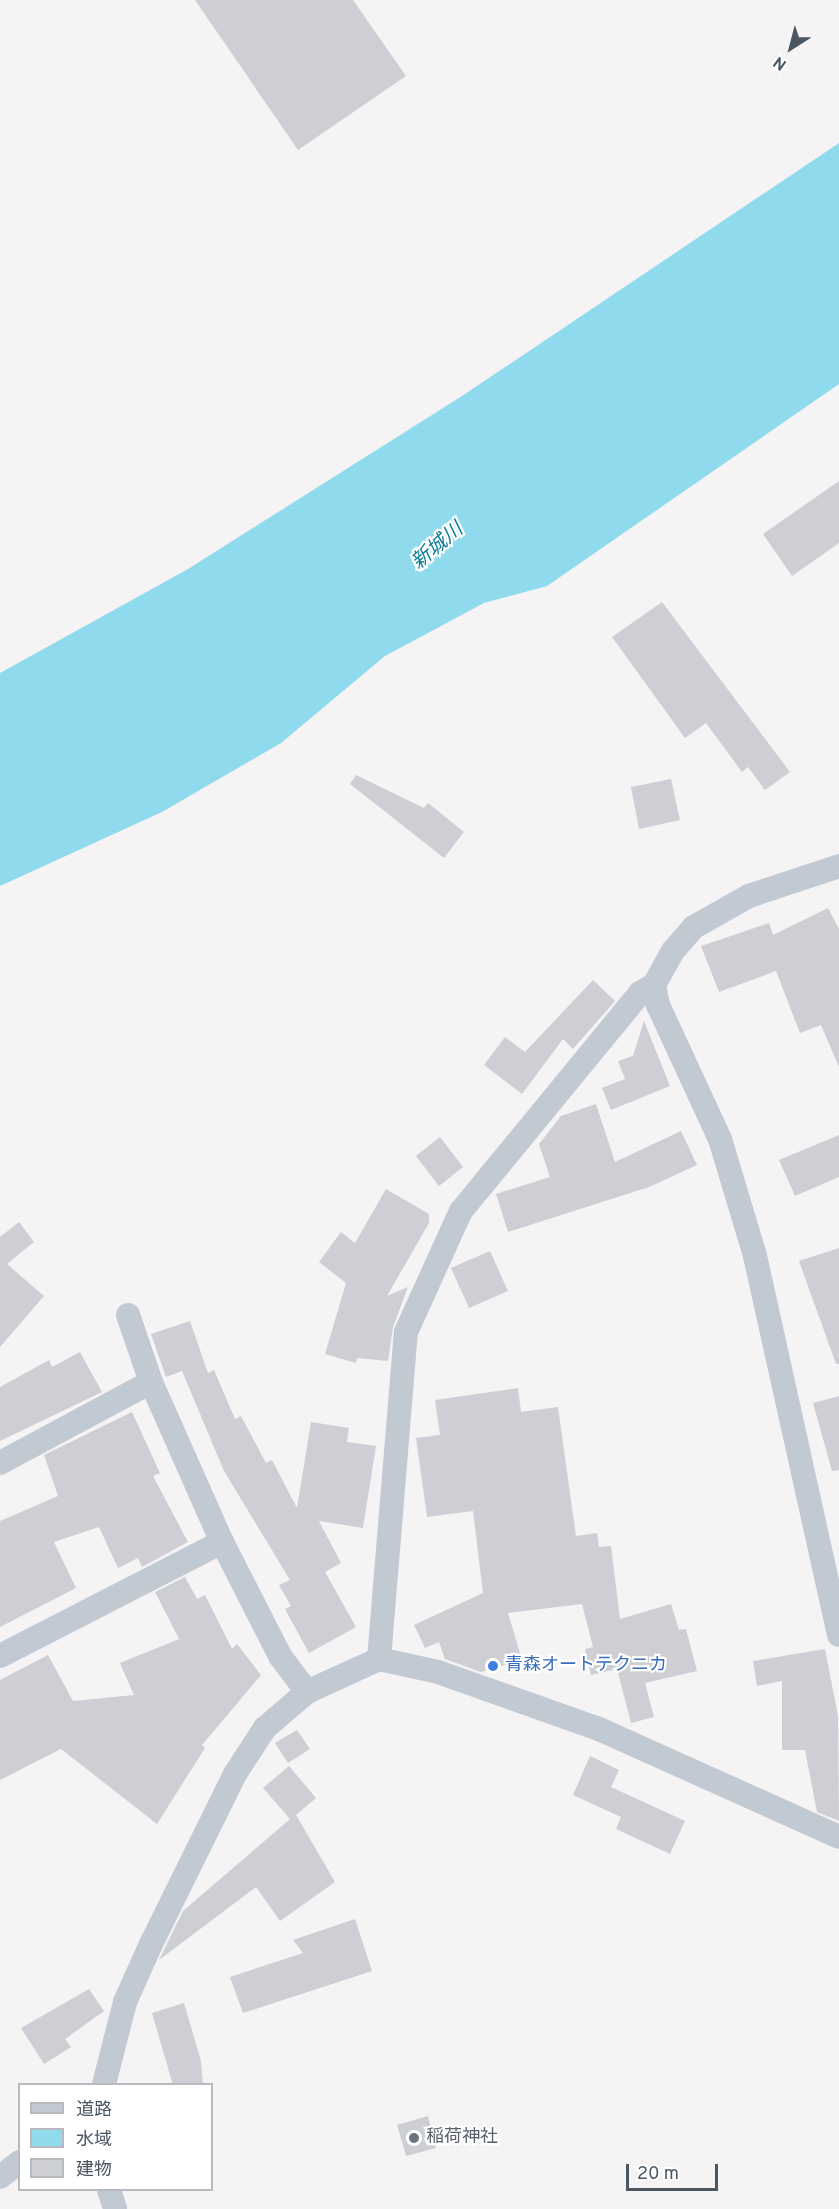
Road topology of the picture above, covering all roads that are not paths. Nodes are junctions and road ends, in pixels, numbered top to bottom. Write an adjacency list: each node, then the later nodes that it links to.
1 (839, 866): 2 (street)
2 (654, 985): 7 (street); 9 (street)
3 (128, 1315): 4 (street)
4 (151, 1382): 5 (street); 6 (street)
5 (0, 1463)
6 (222, 1542): 8 (street); 10 (street)
7 (839, 1635)
8 (0, 1656)
9 (379, 1659): 10 (street); 11 (street)
10 (307, 1692): 12 (street)
11 (839, 1837)
12 (99, 2080)
13 (18, 2164): 14 (street)
14 (0, 2177)
15 (109, 2191): 16 (street)
16 (115, 2209)

